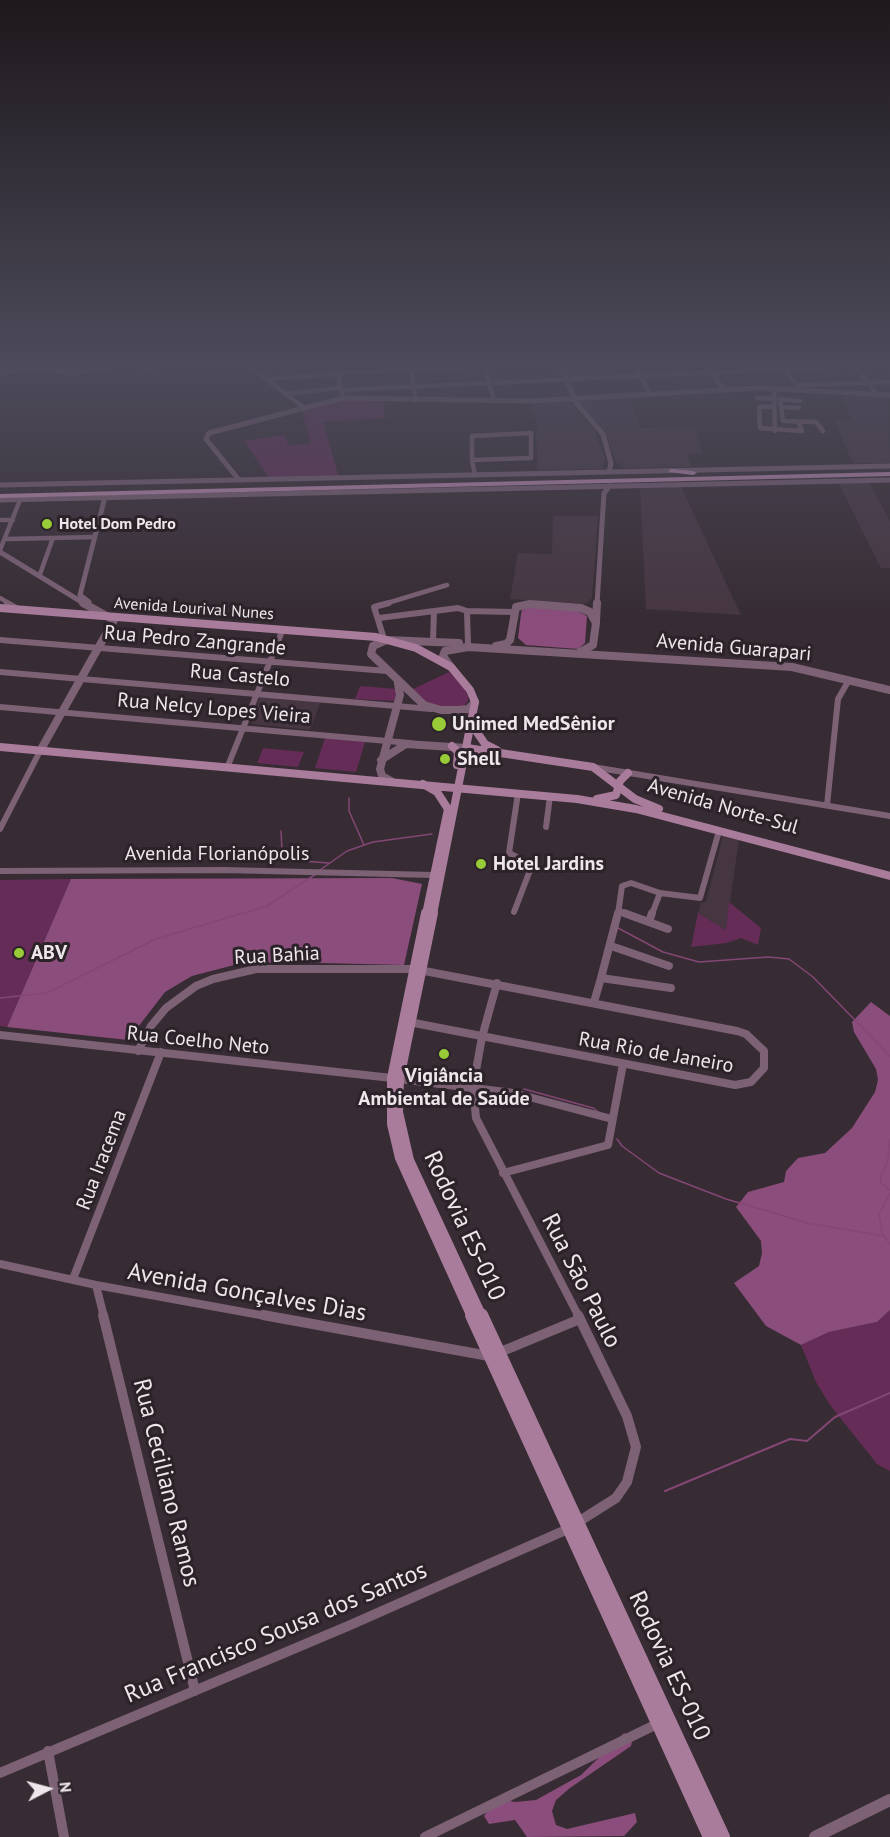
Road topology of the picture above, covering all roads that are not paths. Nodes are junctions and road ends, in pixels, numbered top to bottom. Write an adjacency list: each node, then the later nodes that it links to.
1 (214, 450): 16 (street)
2 (472, 450): 5 (street)
3 (531, 450): 5 (street)
4 (607, 450): 6 (street)
5 (472, 460): 12 (street)
6 (611, 463): 10 (street); 11 (street)
7 (890, 470): 9 (street); 13 (main road); 14 (main road)
8 (643, 471): 9 (street); 11 (street); 17 (main road)
9 (671, 471): 13 (main road)
10 (609, 472): 11 (street); 15 (street)
11 (622, 472)
12 (475, 475): 15 (street); 16 (street)
13 (717, 475): 17 (main road)
14 (753, 477): 17 (main road); 20 (main road)
15 (568, 478): 17 (main road); 19 (main road); 23 (main road); 24 (main road)
16 (239, 480): 23 (street)
17 (649, 480): 20 (street); 22 (street)
18 (890, 480): 20 (street)
19 (500, 483): 25 (main road); 28 (main road)
20 (699, 484)
21 (596, 486): 22 (street); 24 (street); 26 (street)
22 (610, 486): 26 (street)
23 (0, 487)
24 (576, 487): 25 (street)
25 (538, 488): 27 (street)
26 (604, 493): 40 (street)
27 (105, 497): 29 (street); 32 (street)
28 (0, 498): 29 (street)
29 (21, 500): 31 (street)
30 (0, 520): 31 (street)
31 (13, 520): 34 (street)
32 (95, 537): 33 (street); 37 (street)
33 (53, 538): 34 (street); 36 (street)
34 (7, 539): 35 (street)
35 (0, 551): 36 (street)
36 (40, 574): 38 (street)
37 (82, 584): 38 (street); 50 (street)
38 (56, 585): 43 (street)
39 (447, 585): 52 (street)
40 (598, 597): 44 (street); 53 (street)
41 (0, 598): 45 (street)
42 (0, 608): 45 (main road, Avenida Lourival Nunes)
43 (92, 608): 49 (main road); 51 (street)
44 (581, 608): 48 (street); 53 (street)
45 (20, 610): 49 (main road, Avenida Lourival Nunes)
46 (434, 611): 47 (street); 52 (street); 58 (street)
47 (467, 611): 48 (street); 59 (street)
48 (513, 612): 55 (street)
49 (75, 615): 51 (main road, Avenida Lourival Nunes)
50 (131, 616): 51 (main road, Avenida Lourival Nunes); 54 (main road, Avenida Lourival Nunes)
51 (112, 618): 61 (street)
52 (379, 618): 57 (street)
53 (596, 623): 60 (street)
54 (283, 629): 57 (main road, Avenida Lourival Nunes); 65 (street)
55 (511, 633): 59 (street); 62 (street)
56 (0, 640): 61 (street, Rua Pedro Zangrande)
57 (385, 640): 58 (street); 66 (main road); 67 (street)
58 (433, 641): 59 (street)
59 (468, 644)
60 (593, 645): 63 (street); 64 (street)
61 (99, 648): 65 (street, Rua Pedro Zangrande); 69 (street)
62 (535, 651): 63 (street, Avenida Guarapari); 66 (street, Avenida Guarapari)
63 (573, 653): 64 (street, Avenida Guarapari)
64 (608, 655): 70 (street, Avenida Guarapari)
65 (271, 662): 67 (street, Rua Pedro Zangrande); 73 (street)
66 (451, 667): 74 (main road)
67 (387, 671): 71 (street)
68 (0, 672): 69 (street, Rua Castelo)
69 (81, 679): 73 (street, Rua Castelo); 78 (street)
70 (849, 680): 72 (street, Avenida Guarapari); 99 (street)
71 (398, 683): 75 (street); 77 (street)
72 (889, 688)
73 (258, 694): 75 (street, Rua Castelo); 80 (street)
74 (475, 702): 77 (street, Rua Castelo); 79 (main road, Rodovia ES-010)
75 (397, 706): 77 (street, Rua Castelo); 81 (street)
76 (0, 707): 78 (street, Rua Nelcy Lopes Vieira)
77 (441, 710)
78 (62, 713): 80 (street, Rua Nelcy Lopes Vieira); 86 (street)
79 (472, 725): 85 (main road, Rodovia ES-010); 87 (main road)
80 (245, 727): 81 (street, Rua Nelcy Lopes Vieira); 90 (street)
81 (387, 741): 82 (street, Rua Nelcy Lopes Vieira); 88 (street)
82 (425, 744): 83 (street, Avenida Norte-Sul); 88 (street, Avenida Norte-Sul)
83 (452, 746): 85 (street, Avenida Norte-Sul); 93 (main road)
84 (0, 747): 86 (main road, Avenida Norte-Sul)
85 (467, 748): 87 (main road, Avenida Norte-Sul); 93 (main road, Rodovia ES-010)
86 (40, 751): 90 (main road, Avenida Norte-Sul); 102 (street)
87 (508, 754): 89 (main road, Avenida Norte-Sul)
88 (381, 760): 92 (street)
89 (593, 767): 91 (street); 95 (main road, Avenida Norte-Sul)
90 (227, 768): 92 (main road, Avenida Norte-Sul)
91 (628, 773): 95 (main road); 99 (street)
92 (398, 783): 94 (main road, Avenida Norte-Sul)
93 (458, 783): 94 (main road, Avenida Norte-Sul); 96 (main road, Avenida Norte-Sul); 116 (main road, Rodovia ES-010)
94 (423, 784): 106 (main road, Rodovia ES-010)
95 (620, 788): 98 (main road); 105 (main road, Avenida Norte-Sul)
96 (518, 793): 97 (main road, Avenida Norte-Sul); 111 (street)
97 (550, 796): 98 (main road, Avenida Norte-Sul); 101 (street)
98 (577, 799): 103 (main road, Avenida Norte-Sul)
99 (827, 806): 100 (street)
100 (890, 816)
101 (546, 828)
102 (0, 829)
103 (718, 831): 107 (main road, Avenida Norte-Sul); 109 (street)
104 (0, 871): 106 (street, Avenida Florianópolis)
105 (890, 871)
106 (434, 875): 116 (main road, Rodovia ES-010)
107 (890, 876)
108 (622, 886): 109 (street); 110 (street)
109 (660, 893): 112 (street)
110 (619, 911): 112 (street); 114 (street)
111 (514, 912)
112 (649, 922): 113 (street)
113 (668, 929)
114 (611, 946): 115 (street); 117 (street)
115 (669, 966)
116 (417, 970): 118 (street, Rua Rio de Janeiro); 121 (main road, Rodovia ES-010); 124 (street, Rua Bahia); 127 (main road, Rodovia ES-010)
117 (601, 978): 119 (street); 120 (street)
118 (497, 984): 120 (street, Rua Rio de Janeiro); 123 (street, Rua São Paulo)
119 (671, 988)
120 (594, 1002): 126 (street, Rua Rio de Janeiro)
121 (409, 1022): 123 (street, Rua Rio de Janeiro); 127 (main road, Rodovia ES-010)
122 (0, 1035): 124 (street, Rua Coelho Neto)
123 (482, 1037): 126 (street, Rua Rio de Janeiro); 128 (street, Rua São Paulo)
124 (138, 1051): 125 (street, Rua Coelho Neto)
125 (161, 1052): 127 (street, Rua Coelho Neto); 132 (street, Rua Iracema)
126 (623, 1065): 129 (street)
127 (395, 1079): 128 (street, Rua Coelho Neto); 135 (main road, Rodovia ES-010)
128 (473, 1087): 129 (street, Rua Coelho Neto); 130 (street, Rua São Paulo)
129 (612, 1119): 130 (street)
130 (503, 1173): 134 (street, Rua São Paulo)
131 (0, 1264): 132 (street, Avenida Gonçalves Dias)
132 (73, 1279): 133 (street, Avenida Gonçalves Dias)
133 (96, 1285): 135 (street, Avenida Gonçalves Dias); 137 (street, Rua Ceciliano Ramos)
134 (580, 1319): 135 (street); 136 (street, Rua São Paulo)
135 (493, 1354): 136 (main road, Rodovia ES-010)
136 (573, 1526): 137 (street, Rua Francisco Sousa dos Santos); 138 (main road, Rodovia ES-010); 145 (main road, Rodovia ES-010)
137 (195, 1691): 139 (street, Rua Francisco Sousa dos Santos)
138 (657, 1724): 143 (street); 144 (main road, Rodovia ES-010)
139 (48, 1751): 140 (street, Rua Francisco Sousa dos Santos); 142 (street)
140 (0, 1773)
141 (890, 1800): 146 (street)
142 (64, 1837)
143 (425, 1837)
144 (710, 1837)
145 (723, 1837)
146 (814, 1837)

